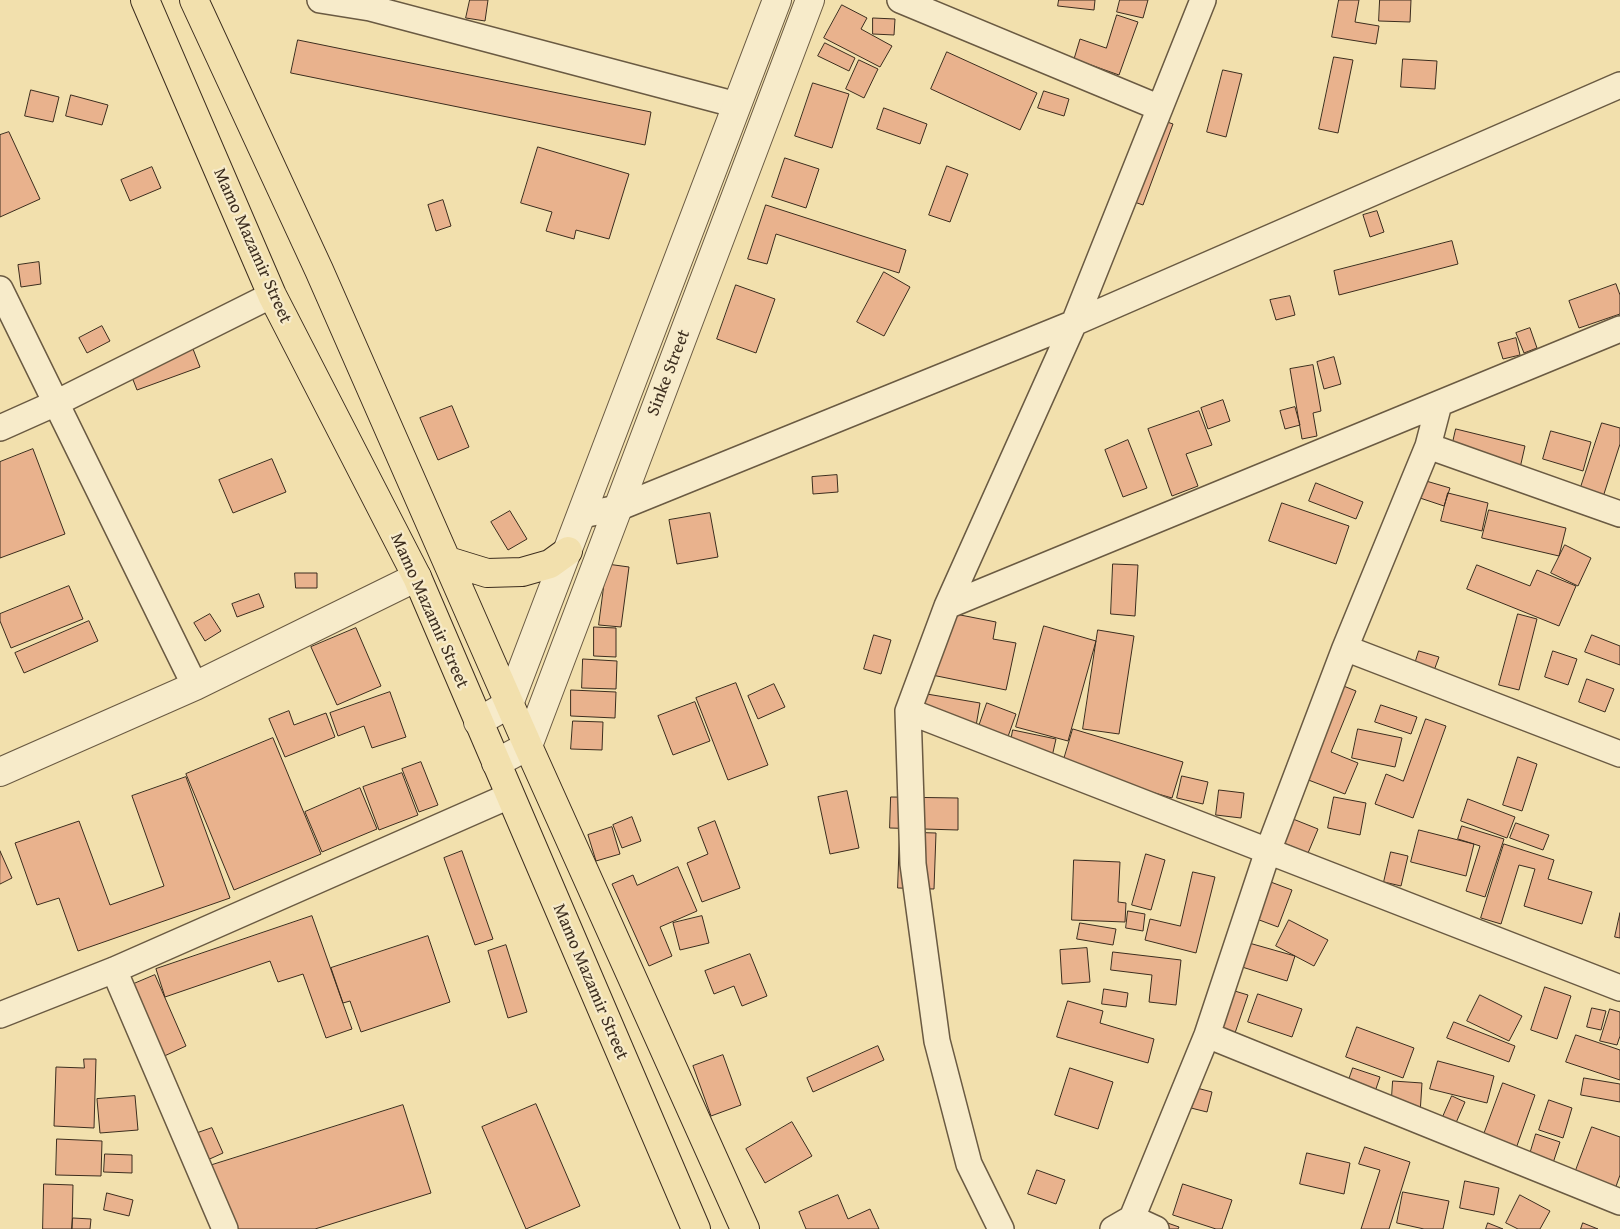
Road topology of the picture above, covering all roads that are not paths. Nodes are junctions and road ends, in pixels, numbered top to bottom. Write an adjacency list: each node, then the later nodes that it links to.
1 (145, 0): 13 (main road, Mamo Mazamir Street)
2 (194, 0): 24 (main road, Mamo Mazamir Street)
3 (320, 0): 8 (street)
4 (777, 0): 10 (street, Sinke Street)
5 (810, 0): 20 (street, Sinke Street)
6 (900, 0): 11 (street)
7 (1203, 0): 11 (street)
8 (371, 4): 10 (street)
9 (1620, 85): 14 (street)
10 (737, 104): 22 (street, Sinke Street)
11 (1160, 108): 14 (street)
12 (0, 289): 16 (street)
13 (272, 295): 16 (street); 25 (main road, Mamo Mazamir Street)
14 (1074, 322): 20 (street); 26 (street)
15 (1620, 329): 17 (street)
16 (56, 403): 18 (street); 28 (street)
17 (1439, 404): 19 (street); 26 (street)
18 (0, 428)
19 (1428, 446): 21 (street); 27 (street)
20 (618, 508): 22 (street); 32 (street, Sinke Street)
21 (1620, 514)
22 (582, 515): 23 (street, Sinke Street)
23 (568, 551): 24 (main road); 29 (street, Sinke Street)
24 (448, 561): 29 (main road, Mamo Mazamir Street)
25 (417, 577): 28 (street); 31 (main road, Mamo Mazamir Street)
26 (948, 606): 30 (street)
27 (1345, 648): 33 (street); 37 (street)
28 (195, 686): 35 (street)
29 (509, 704): 31 (street); 32 (main road, Mamo Mazamir Street)
30 (908, 711): 37 (street); 47 (street)
31 (478, 722): 34 (main road, Mamo Mazamir Street)
32 (528, 746): 34 (street); 46 (main road, Mamo Mazamir Street)
33 (1620, 754)
34 (496, 763): 36 (main road, Mamo Mazamir Street)
35 (0, 772)
36 (509, 796): 38 (street); 45 (main road, Mamo Mazamir Street)
37 (1268, 851): 39 (street); 41 (street)
38 (114, 970): 40 (street); 44 (street)
39 (1620, 988)
40 (0, 1015)
41 (1206, 1035): 42 (street); 43 (street)
42 (1620, 1202)
43 (1122, 1224): 48 (street)
44 (225, 1229)
45 (696, 1229)
46 (745, 1229)
47 (1001, 1229)
48 (1156, 1229)

